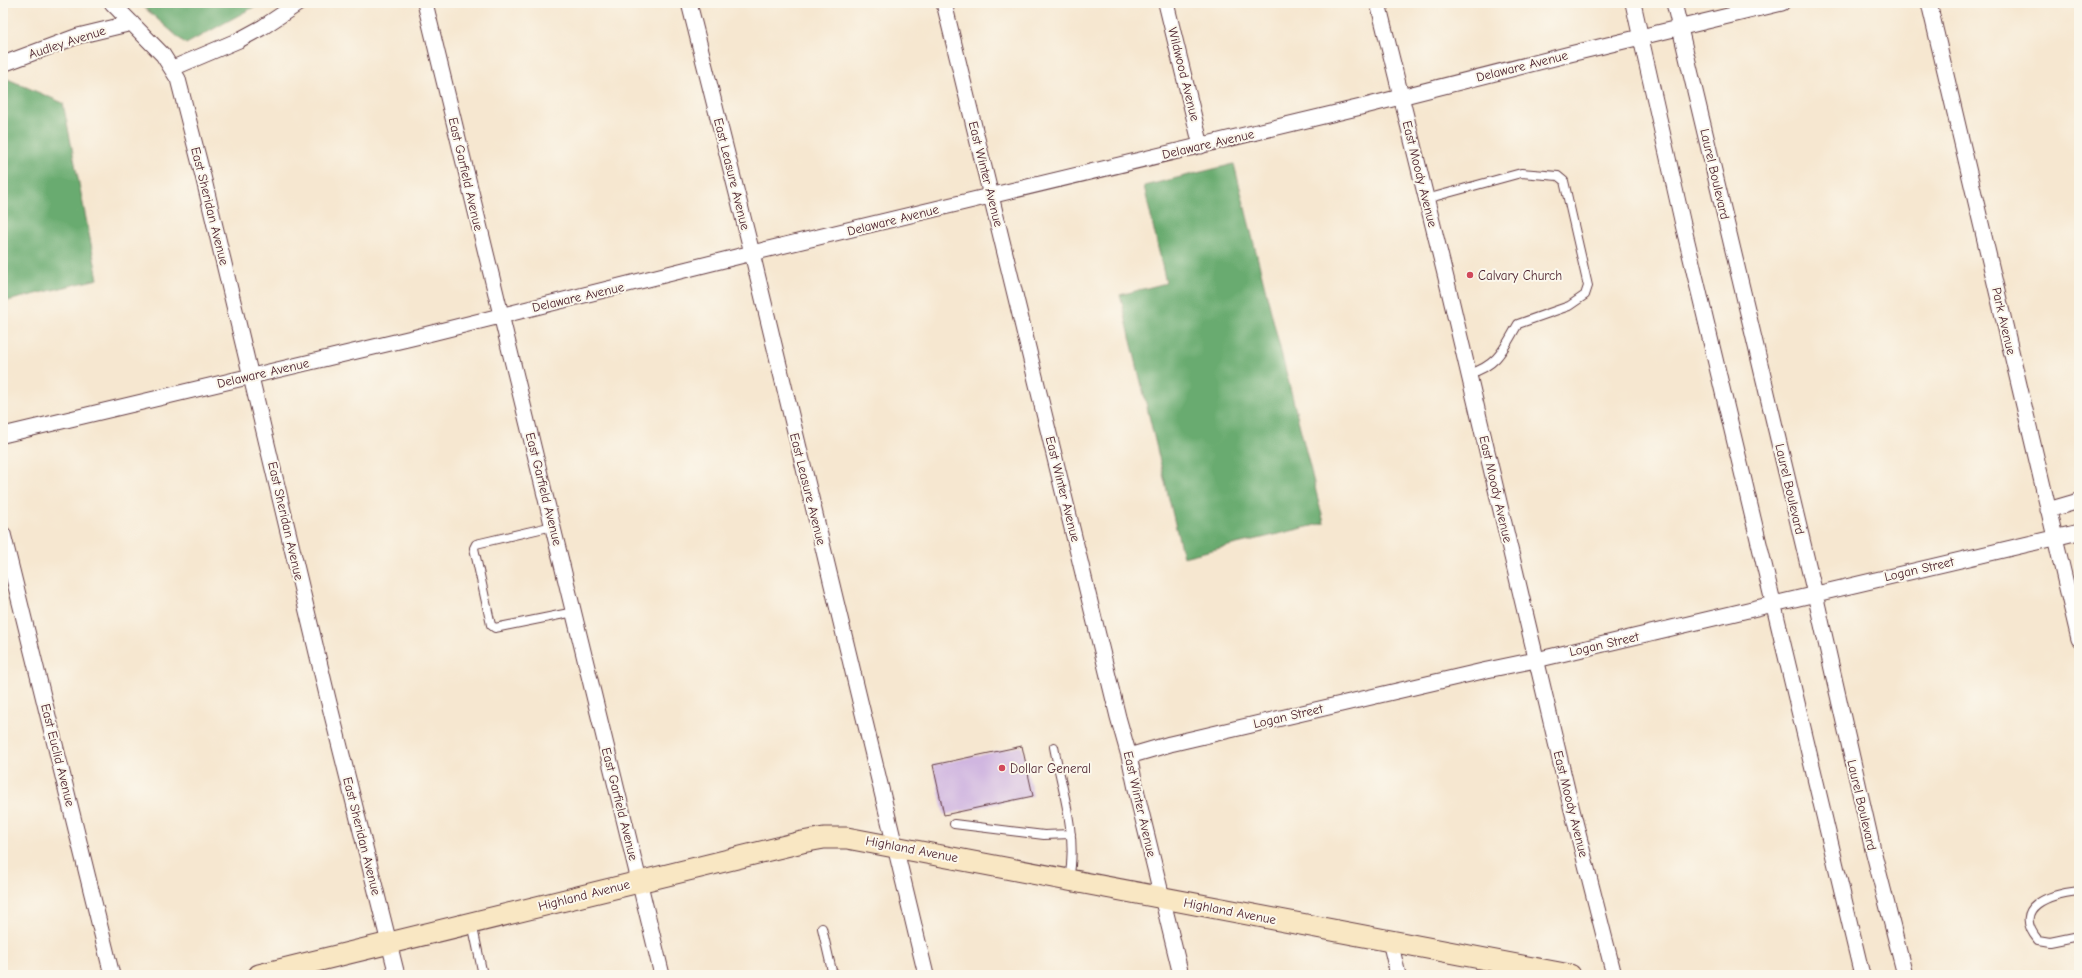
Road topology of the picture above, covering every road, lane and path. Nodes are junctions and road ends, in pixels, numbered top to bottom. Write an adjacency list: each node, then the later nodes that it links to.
1 (112, 3): 12 (street, East Sheridan Avenue)
2 (299, 3): 16 (street)
3 (425, 3): 22 (street, East Garfield Avenue)
4 (689, 3): 21 (street, East Leasure Avenue)
5 (944, 3): 19 (street, East Winter Avenue)
6 (1166, 3): 18 (street, Wildwood Avenue)
7 (1378, 3): 17 (street, East Moody Avenue)
8 (1633, 3): 14 (street)
9 (1674, 3): 13 (street, Laurel Boulevard)
10 (1782, 3): 13 (street, Delaware Avenue)
11 (1929, 3): 27 (street, Park Avenue)
12 (132, 23): 15 (street, Audley Avenue); 16 (street, East Sheridan Avenue)
13 (1680, 28): 14 (street, Delaware Avenue); 32 (street, Laurel Boulevard)
14 (1641, 37): 17 (street, Delaware Avenue); 33 (street)
15 (3, 64)
16 (173, 68): 24 (street, East Sheridan Avenue)
17 (1401, 96): 18 (street, Delaware Avenue); 20 (street, East Moody Avenue)
18 (1201, 146): 19 (street, Delaware Avenue)
19 (992, 196): 21 (street, Delaware Avenue); 38 (street, East Winter Avenue)
20 (1426, 199): 23 (street, East Moody Avenue); 23 (lane)
21 (752, 253): 22 (street, Delaware Avenue); 41 (street, East Leasure Avenue)
22 (500, 316): 24 (street, Delaware Avenue); 28 (street, East Garfield Avenue)
23 (1468, 374): 36 (street, East Moody Avenue)
24 (252, 376): 25 (street, Delaware Avenue); 50 (street, East Sheridan Avenue)
25 (3, 435)
26 (2079, 501): 27 (street)
27 (2048, 510): 31 (street, Park Avenue)
28 (553, 526): 34 (street, East Garfield Avenue); 34 (lane)
29 (2079, 532): 31 (street, Logan Street)
30 (3, 534): 51 (street, East Euclid Avenue)
31 (2055, 538): 32 (street, Logan Street); 35 (street, Park Avenue)
32 (1815, 594): 33 (street, Logan Street); 63 (street, Laurel Boulevard)
33 (1774, 604): 36 (street, Logan Street); 62 (street)
34 (574, 612): 43 (street, East Garfield Avenue)
35 (2079, 639)
36 (1536, 660): 38 (street, Logan Street); 61 (street, East Moody Avenue)
37 (1054, 746): 40 (lane)
38 (1129, 756): 45 (street, East Winter Avenue)
39 (954, 824): 40 (lane)
40 (1071, 834): 42 (lane)
41 (896, 846): 42 (main road, Highland Avenue); 43 (main road, Highland Avenue); 57 (street, East Leasure Avenue)
42 (1069, 880): 45 (main road, Highland Avenue)
43 (640, 882): 46 (main road, Highland Avenue); 55 (street, East Garfield Avenue)
44 (2079, 891): 48 (lane)
45 (1162, 898): 49 (main road, Highland Avenue); 58 (street, East Winter Avenue)
46 (472, 922): 50 (main road, Highland Avenue); 54 (lane)
47 (822, 928): 56 (lane)
48 (2079, 936)
49 (1390, 941): 59 (street); 60 (main road, Highland Avenue)
50 (389, 942): 52 (main road, Highland Avenue); 53 (street, East Sheridan Avenue)
51 (112, 975)
52 (259, 975)
53 (396, 975)
54 (483, 975)
55 (662, 975)
56 (837, 975)
57 (926, 975)
58 (1181, 975)
59 (1398, 975)
60 (1570, 975)
61 (1614, 975)
62 (1862, 975)
63 (1904, 975)

